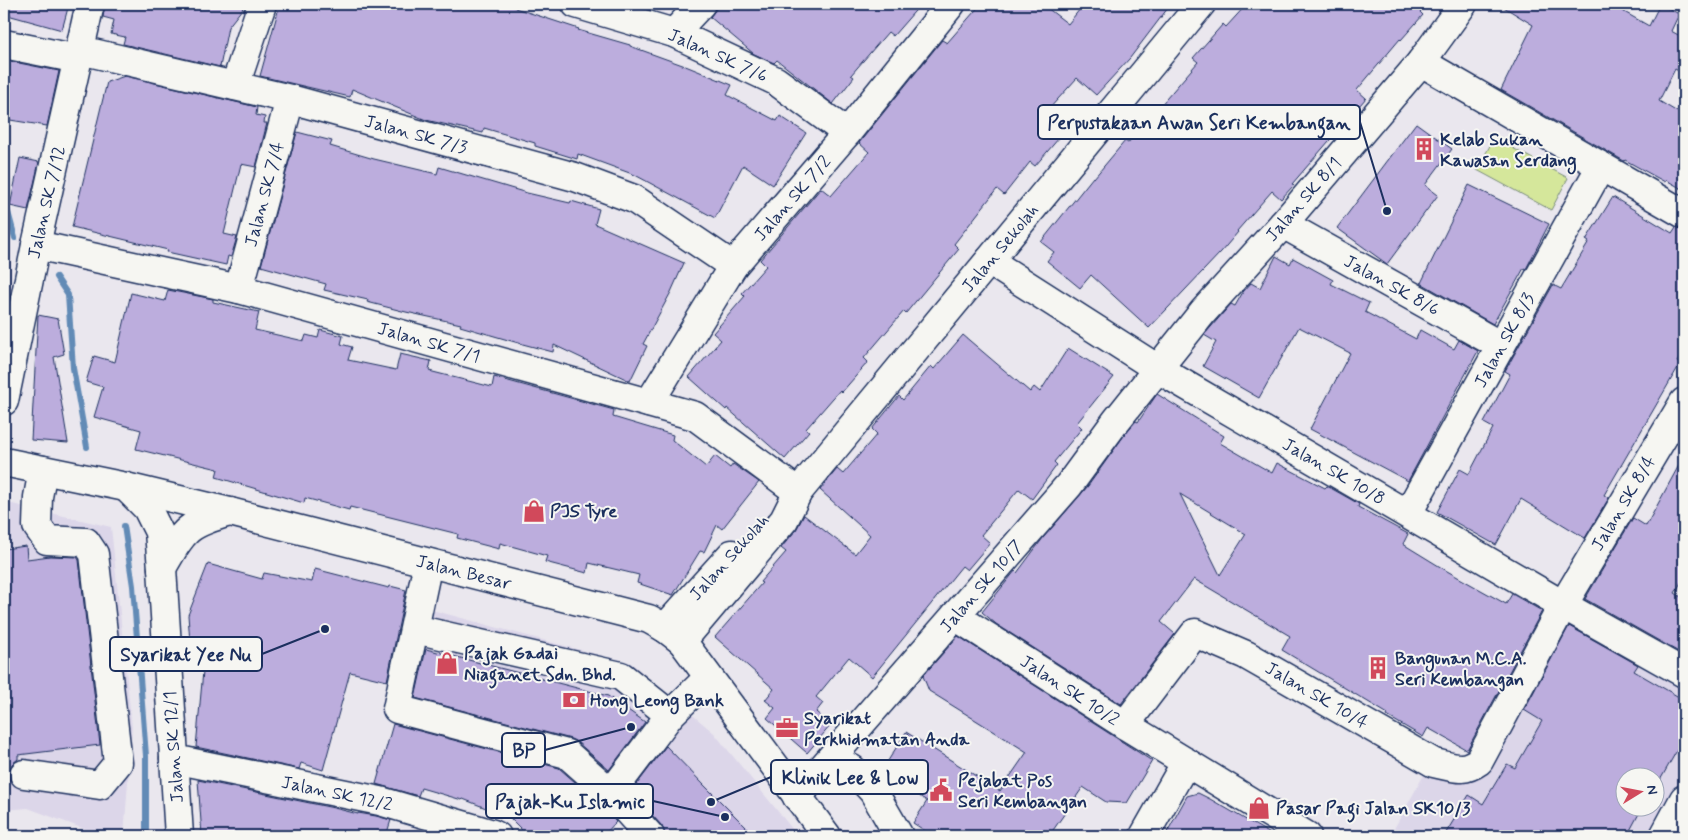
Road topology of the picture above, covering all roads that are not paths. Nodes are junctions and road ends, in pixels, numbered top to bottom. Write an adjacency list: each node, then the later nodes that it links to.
1 (90, 4): 10 (street, Jalan SK 7/12)
2 (262, 4): 12 (street)
3 (576, 4): 8 (street, Jalan SK 7/6)
4 (701, 4): 8 (street)
5 (951, 4): 14 (street, Jalan SK 7/2)
6 (1201, 4): 19 (street, Jalan Sekolah)
7 (1463, 4): 11 (street, Jalan SK 8/1)
8 (674, 34): 14 (street, Jalan SK 7/6)
9 (4, 44): 10 (street, Jalan SK 7/3)
10 (79, 54): 12 (street, Jalan SK 7/3); 18 (street, Jalan SK 7/12)
11 (1422, 62): 15 (street); 17 (street, Jalan SK 8/1)
12 (235, 86): 13 (street, Jalan SK 7/3)
13 (290, 100): 20 (street, Jalan SK 7/3); 21 (street, Jalan SK 7/4)
14 (847, 133): 20 (street, Jalan SK 7/2)
15 (1600, 166): 16 (street); 22 (street, Jalan SK 8/3)
16 (1684, 214)
17 (1283, 224): 22 (street, Jalan SK 8/6); 23 (street, Jalan SK 8/1)
18 (36, 245): 21 (street, Jalan SK 7/1); 24 (street, Jalan SK 7/12)
19 (989, 261): 23 (street, Jalan SK 10/8); 30 (street, Jalan Sekolah)
20 (733, 266): 26 (street, Jalan SK 7/2)
21 (239, 289): 26 (street, Jalan SK 7/1)
22 (1501, 346): 32 (street, Jalan SK 8/3)
23 (1158, 369): 32 (street, Jalan SK 10/8); 36 (street, Jalan SK 10/7)
24 (4, 401)
25 (1684, 402): 35 (street, Jalan SK 8/4)
26 (649, 403): 30 (street, Jalan SK 7/1)
27 (4, 462): 28 (street, Jalan Besar)
28 (43, 470): 29 (street, Jalan Besar); 47 (street)
29 (126, 487): 31 (street, Jalan Besar); 34 (street, Jalan SK 12/1)
30 (798, 492): 38 (street, Jalan Sekolah)
31 (230, 512): 33 (street, Jalan Besar); 34 (street)
32 (1408, 513): 35 (street, Jalan SK 10/8)
33 (428, 563): 37 (street); 38 (street, Jalan Besar)
34 (162, 568): 43 (street, Jalan SK 12/1)
35 (1563, 605): 39 (street, Jalan SK 10/8); 46 (street, Jalan SK 8/4)
36 (955, 616): 42 (street, Jalan SK 10/2); 44 (street, Jalan SK 10/7)
37 (415, 629): 41 (street); 48 (street)
38 (674, 635): 40 (street, Jalan Besar)
39 (1684, 673)
40 (708, 678): 41 (street); 49 (street, Jalan Besar)
41 (670, 715): 48 (street)
42 (1125, 725): 45 (street, Jalan SK 10/2); 46 (street, Jalan SK 10/4)
43 (174, 758): 51 (street, Jalan SK 12/1); 52 (street, Jalan SK 12/2)
44 (832, 758): 49 (street, Jalan SK 10/7); 55 (street)
45 (1186, 762): 56 (street); 57 (street, Jalan SK 10/2)
46 (1434, 763)
47 (24, 774)
48 (611, 793): 53 (street)
49 (797, 797): 54 (street, Jalan Besar)
50 (1684, 799): 58 (street)
51 (179, 836)
52 (497, 836)
53 (650, 836)
54 (827, 836)
55 (899, 836)
56 (1144, 836)
57 (1306, 836)
58 (1664, 836)

